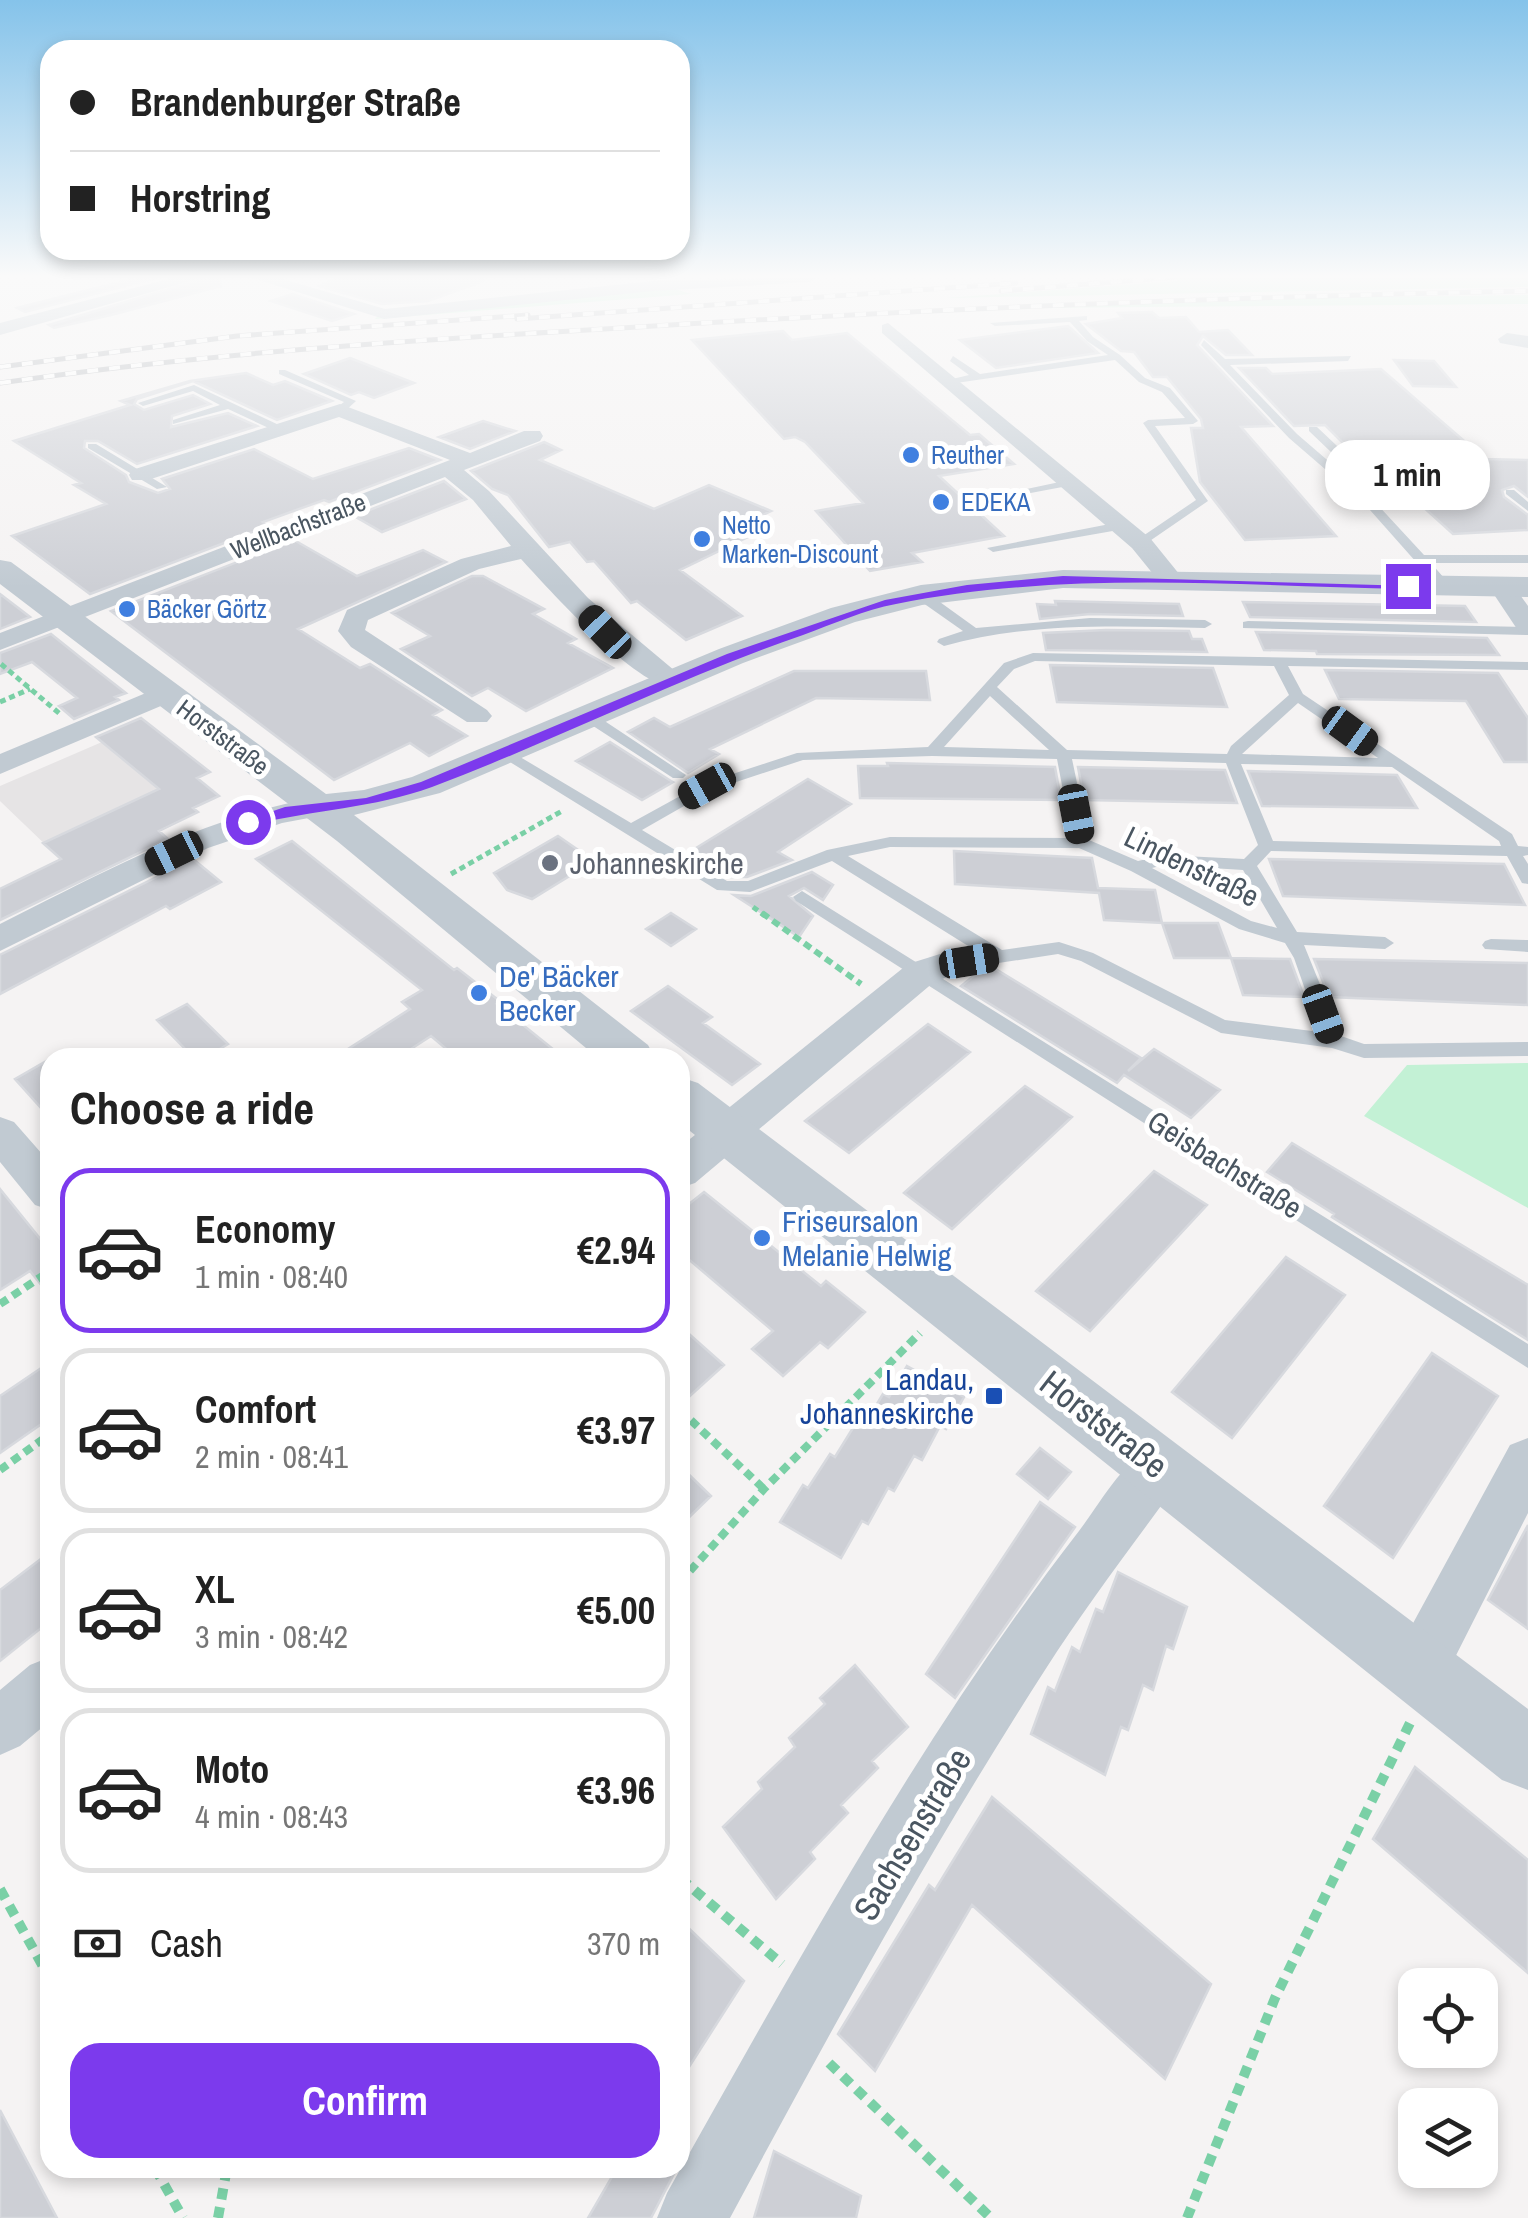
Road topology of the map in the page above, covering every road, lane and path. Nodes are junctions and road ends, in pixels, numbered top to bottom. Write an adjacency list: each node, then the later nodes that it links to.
1 (302, 381): 7 (lane)
2 (962, 381): 15 (street)
3 (1143, 381): 22 (lane)
4 (1240, 381): 19 (lane)
5 (144, 402): 6 (lane)
6 (228, 406): 8 (lane); 9 (lane)
7 (340, 410): 9 (street); 13 (street)
8 (177, 422)
9 (277, 428): 14 (street)
10 (1312, 429): 19 (lane)
11 (532, 436): 13 (street, Wellbachstraße)
12 (92, 446): 14 (lane)
13 (458, 464): 24 (street); 32 (street, Wellbachstraße)
14 (140, 475): 16 (lane)
15 (1069, 483): 18 (lane); 21 (street)
16 (161, 487)
17 (1510, 492): 20 (lane)
18 (1004, 495)
19 (1366, 500): 25 (lane)
20 (1528, 508)
21 (1120, 526): 22 (street); 23 (lane)
22 (1141, 544): 28 (street)
23 (993, 548)
24 (526, 550): 42 (street); 48 (street)
25 (1421, 559): 26 (lane); 29 (lane)
26 (1528, 559)
27 (0, 569): 32 (street, Horststraße)
28 (1171, 580): 29 (street); 31 (street)
29 (1445, 586): 30 (street)
30 (1515, 587): 35 (street)
31 (922, 596): 36 (lane); 42 (street)
32 (64, 616): 37 (street, Wellbachstraße); 45 (street, Horststraße)
33 (1206, 624): 36 (lane)
34 (1248, 625): 35 (lane)
35 (1528, 626)
36 (973, 632): 38 (lane)
37 (0, 642)
38 (944, 642)
39 (1279, 661): 41 (lane); 43 (lane); 46 (lane)
40 (0, 663): 44 (path)
41 (1528, 666)
42 (671, 682): 49 (street)
43 (990, 688): 51 (lane); 53 (lane)
44 (30, 689): 47 (path); 50 (path)
45 (165, 694): 50 (street); 59 (street, Horststraße)
46 (1297, 696): 54 (lane); 55 (lane)
47 (0, 702)
48 (477, 716)
49 (588, 717): 52 (street); 57 (lane)
50 (80, 730): 56 (street)
51 (932, 751): 53 (lane); 61 (lane)
52 (504, 754): 58 (street); 61 (lane)
53 (1064, 755): 54 (lane); 62 (lane)
54 (1232, 760): 55 (lane); 63 (lane)
55 (1396, 764): 64 (lane)
56 (0, 765)
57 (678, 775)
58 (426, 785): 59 (street); 66 (street)
59 (319, 808): 66 (street, Horststraße); 74 (street)
60 (557, 814): 70 (path)
61 (630, 830): 71 (lane)
62 (1082, 843): 65 (lane, Lindenstraße); 68 (lane, Lindenstraße)
63 (1267, 846): 64 (lane); 67 (lane)
64 (1520, 851): 69 (lane)
65 (833, 854): 71 (lane, Lindenstraße); 78 (lane)
66 (390, 863): 82 (street, Horststraße)
67 (1248, 865): 68 (lane); 73 (lane)
68 (1136, 867): 73 (lane, Lindenstraße)
69 (1528, 880)
70 (460, 888)
71 (735, 888): 80 (path)
72 (802, 896): 79 (lane, Geisbachstraße)
73 (1289, 938): 75 (lane, Lindenstraße); 81 (lane)
74 (0, 939)
75 (1384, 942)
76 (1491, 946): 77 (lane)
77 (1528, 946)
78 (998, 956): 79 (lane); 81 (lane)
79 (930, 970): 80 (street); 92 (lane, Geisbachstraße)
80 (886, 1002): 85 (street)
81 (1333, 1041): 83 (lane)
82 (620, 1048)
83 (1528, 1050)
84 (690, 1104): 85 (street, Horststraße)
85 (727, 1132): 87 (street); 91 (street, Horststraße)
86 (0, 1133): 88 (street)
87 (690, 1162)
88 (40, 1181)
89 (40, 1278): 90 (path)
90 (0, 1304)
91 (950, 1304): 96 (street, Horststraße); 98 (path)
92 (1528, 1357)
93 (690, 1419): 98 (path)
94 (40, 1441): 97 (path)
95 (1528, 1462): 100 (street)
96 (1159, 1467): 100 (street, Horststraße); 107 (street, Sachsenstraße)
97 (0, 1470)
98 (764, 1488): 99 (path)
99 (690, 1571)
100 (1426, 1674): 103 (street, Horststraße); 114 (path)
101 (40, 1693): 102 (street)
102 (0, 1726)
103 (1528, 1754)
104 (0, 1888): 106 (path)
105 (690, 1889): 107 (path)
106 (40, 1960)
107 (806, 2013): 112 (street, Sachsenstraße); 113 (path)
108 (161, 2178): 110 (path)
109 (225, 2178): 111 (path)
110 (183, 2218)
111 (218, 2218)
112 (692, 2218)
113 (990, 2218)
114 (1187, 2218)

